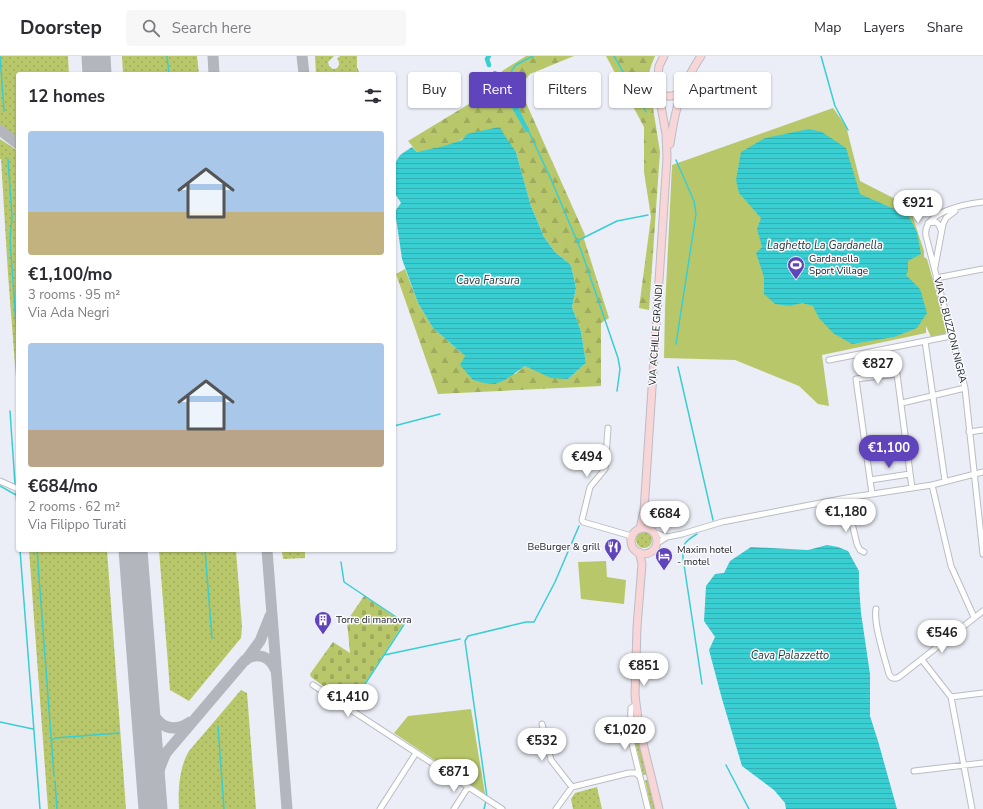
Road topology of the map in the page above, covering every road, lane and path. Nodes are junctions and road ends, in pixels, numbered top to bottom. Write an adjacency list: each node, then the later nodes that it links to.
1 (663, 56): 3 (main road, VIA ACHILLE GRANDI)
2 (701, 56): 4 (main road, VIA ACHILLE GRANDI)
3 (658, 72)
4 (691, 72)
5 (661, 108): 7 (main road, VIA ACHILLE GRANDI)
6 (677, 108): 7 (main road, VIA ACHILLE GRANDI)
7 (667, 158): 35 (main road, VIA ACHILLE GRANDI)
8 (983, 202): 9 (street)
9 (963, 206): 10 (street); 11 (street)
10 (928, 223): 11 (street); 13 (street)
11 (941, 231): 13 (street)
12 (983, 269): 14 (street)
13 (935, 272): 14 (street, VIA G. BUZZONI NIGRA)
14 (936, 278): 15 (street, VIA G. BUZZONI NIGRA)
15 (951, 336): 16 (street); 18 (street, VIA G. BUZZONI NIGRA)
16 (925, 341): 17 (street); 19 (street)
17 (829, 360)
18 (965, 388): 19 (street); 23 (street, VIA G. BUZZONI NIGRA)
19 (934, 395): 20 (street); 29 (street)
20 (902, 403): 25 (street); 27 (street)
21 (608, 428): 37 (street)
22 (983, 430): 23 (street)
23 (969, 432): 26 (street, VIA G. BUZZONI NIGRA)
24 (983, 472): 26 (street)
25 (910, 474): 27 (street); 31 (street)
26 (973, 474): 29 (street); 42 (street, VIA G. BUZZONI NIGRA)
27 (870, 480): 33 (street)
28 (0, 481): 32 (street)
29 (945, 481): 30 (street)
30 (932, 485): 31 (street); 45 (street)
31 (912, 488): 33 (street)
32 (16, 489)
33 (872, 494): 34 (street)
34 (846, 498): 38 (street); 40 (street)
35 (644, 511): 36 (main road, VIA ACHILLE GRANDI); 37 (main road, VIA ACHILLE GRANDI)
36 (651, 531): 37 (main road); 38 (street); 39 (main road, VIA ACHILLE GRANDI)
37 (635, 534): 41 (main road)
38 (667, 537): 39 (street)
39 (656, 544): 41 (main road)
40 (864, 552)
41 (643, 553): 50 (main road)
42 (983, 554)
43 (876, 609): 46 (street)
44 (983, 611): 45 (street)
45 (974, 617): 46 (street)
46 (922, 660): 49 (street)
47 (313, 685): 52 (street)
48 (983, 693): 49 (street)
49 (951, 697): 55 (street)
50 (636, 705): 54 (street); 58 (main road)
51 (542, 724): 61 (street)
52 (416, 753): 60 (street); 62 (street)
53 (983, 763): 55 (street)
54 (637, 764): 57 (street); 59 (street)
55 (964, 765): 56 (street); 68 (street)
56 (914, 771)
57 (629, 772): 59 (street); 61 (street)
58 (650, 777): 59 (street); 67 (main road)
59 (641, 778): 66 (street)
60 (468, 787): 63 (street); 64 (street)
61 (572, 787): 65 (street)
62 (380, 809)
63 (454, 809)
64 (502, 809)
65 (556, 809)
66 (648, 809)
67 (659, 809)
68 (972, 809)

